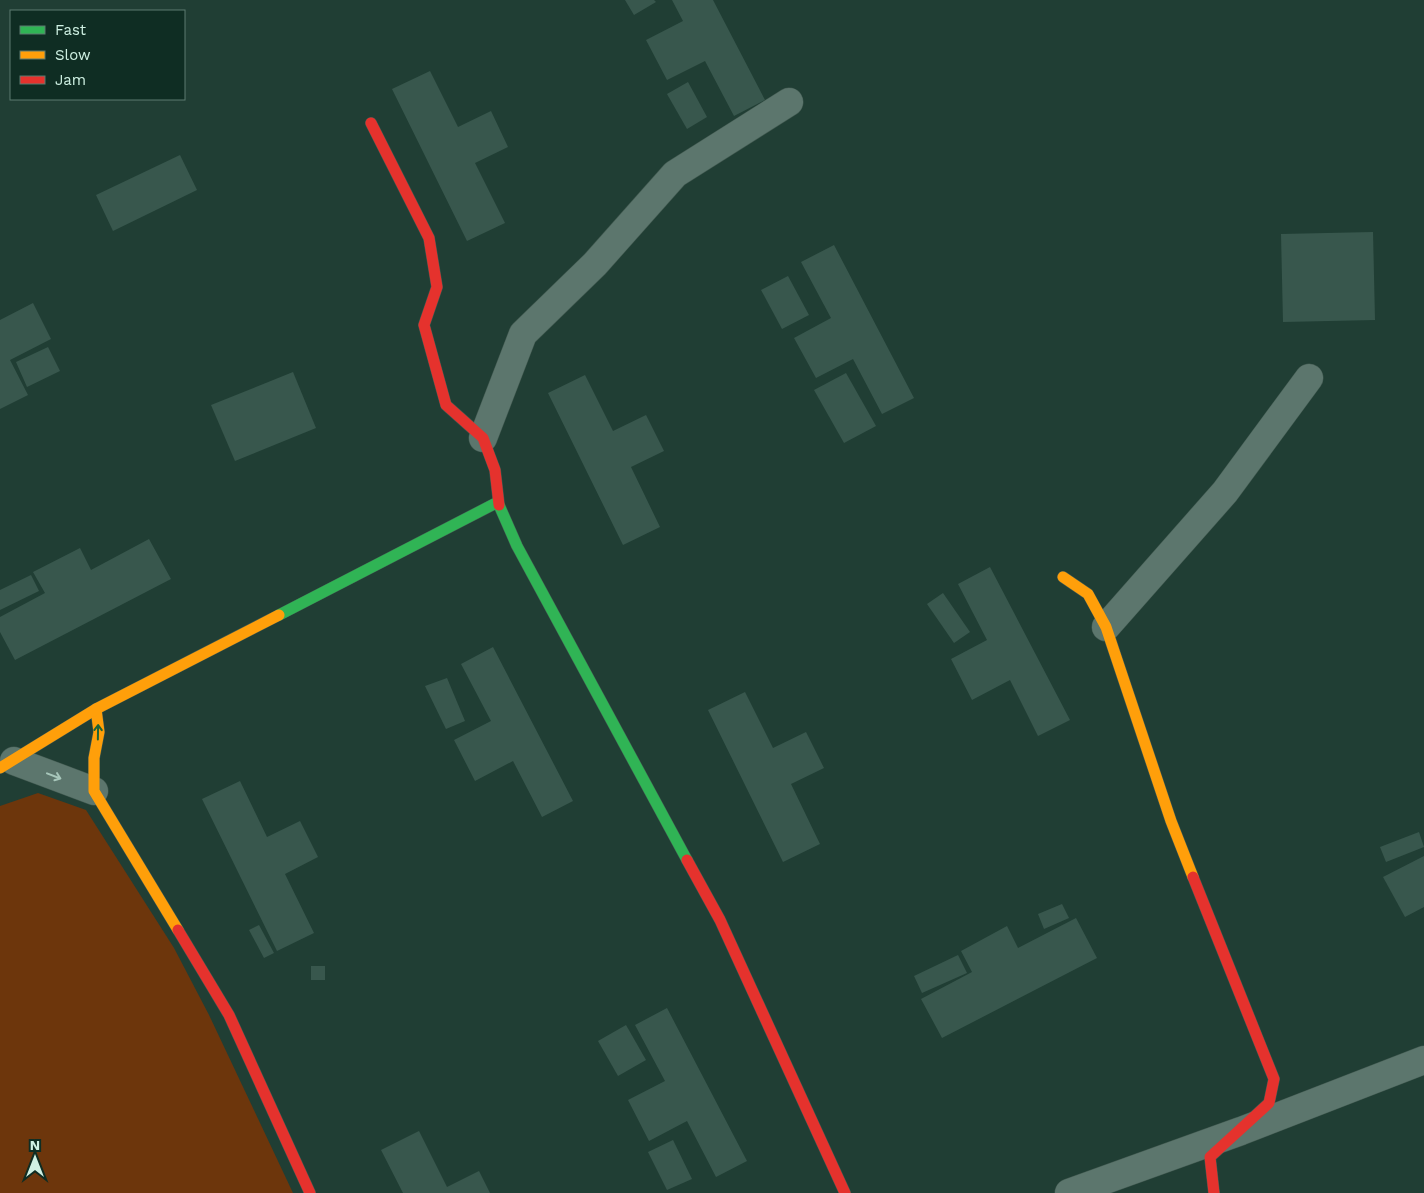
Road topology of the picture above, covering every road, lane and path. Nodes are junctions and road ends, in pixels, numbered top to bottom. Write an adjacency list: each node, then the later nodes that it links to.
1 (789, 102): 4 (street)
2 (372, 123): 4 (street)
3 (1309, 378): 7 (street)
4 (483, 438): 5 (street)
5 (498, 502): 8 (street); 14 (street)
6 (1063, 577): 7 (street)
7 (1106, 627): 12 (street)
8 (96, 709): 9 (street); 10 (street, one-way to 8)
9 (7, 764): 10 (street, one-way to 10)
10 (94, 791): 13 (street)
11 (1424, 1060): 12 (street)
12 (1241, 1131): 15 (street); 16 (street)
13 (310, 1193)
14 (845, 1193)
15 (1069, 1193)
16 (1214, 1193)

